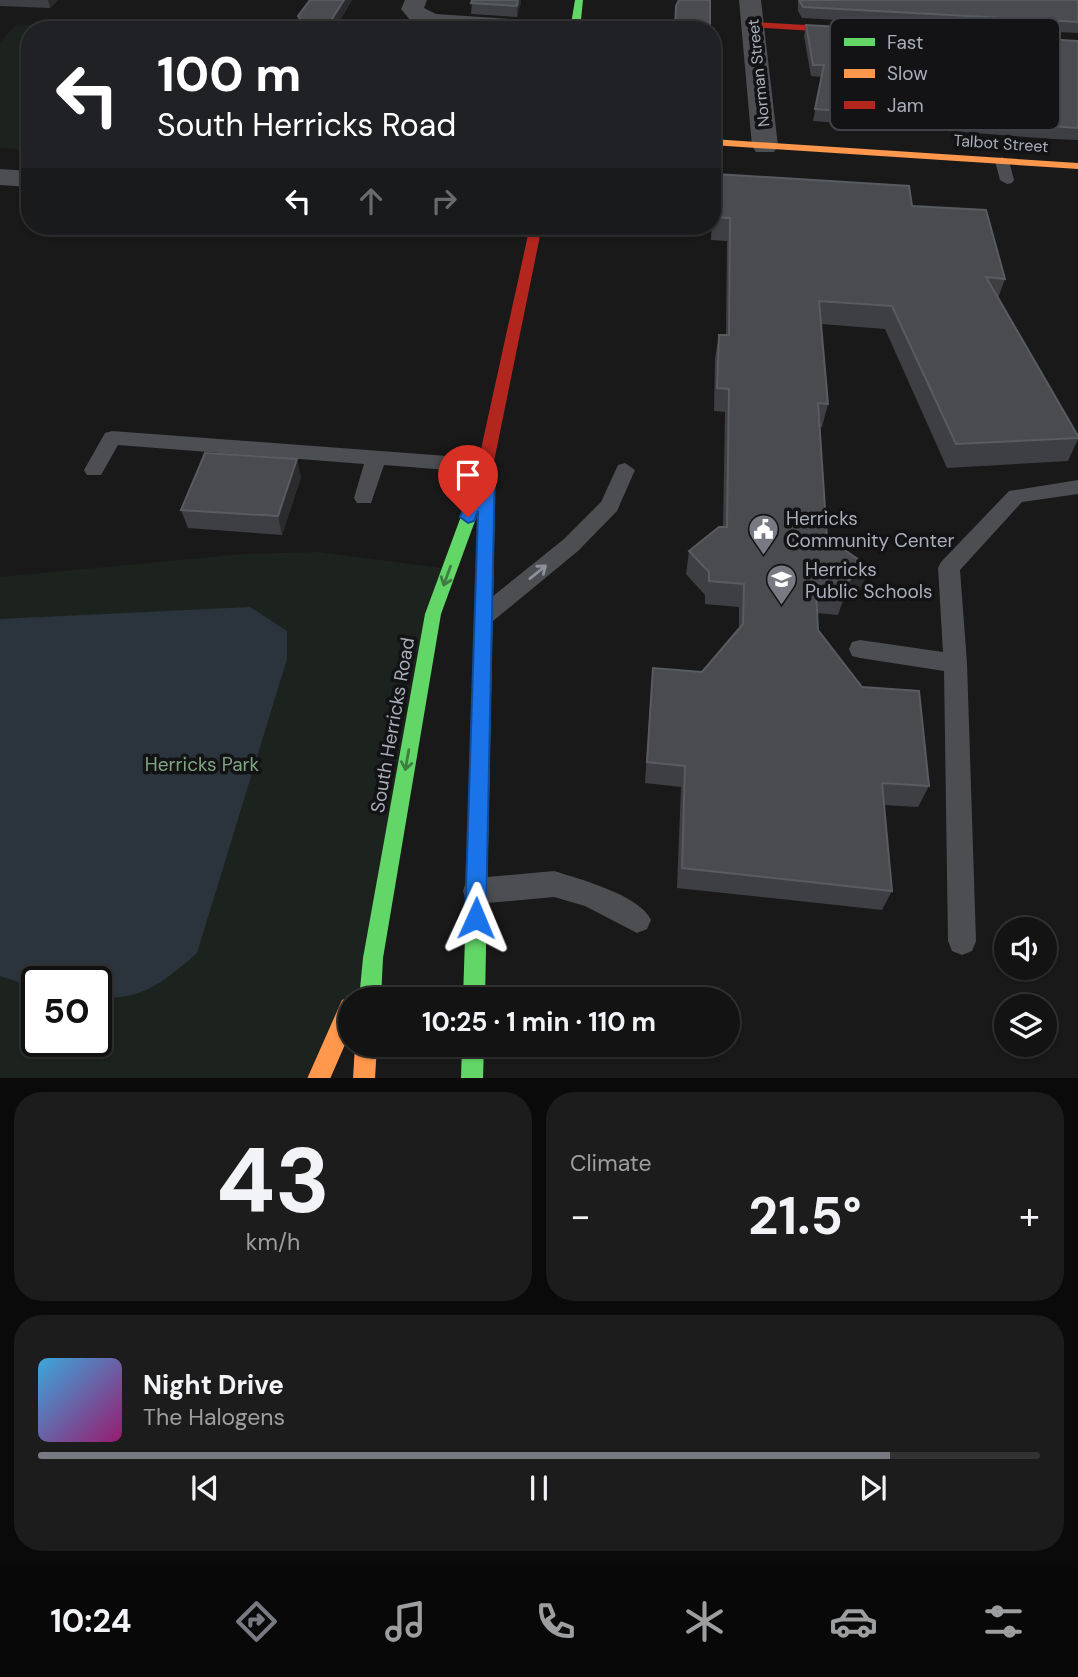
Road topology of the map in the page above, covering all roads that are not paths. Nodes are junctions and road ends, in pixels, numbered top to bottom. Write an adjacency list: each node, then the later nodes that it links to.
1 (416, 0): 4 (street)
2 (579, 0): 5 (main road)
3 (750, 0): 6 (street, Norman Street)
4 (434, 21)
5 (576, 21)
6 (753, 26): 7 (main road); 9 (street, Norman Street)
7 (830, 30)
8 (721, 143): 9 (main road, Talbot Street)
9 (765, 146): 10 (main road, Talbot Street)
10 (1002, 161): 11 (main road, Talbot Street); 14 (lane)
11 (1078, 166)
12 (0, 177): 13 (street)
13 (21, 178)
14 (1007, 180)
15 (534, 235): 17 (main road, South Herricks Road)
16 (376, 458): 17 (lane); 18 (lane); 21 (lane)
17 (487, 466): 22 (main road, South Herricks Road); 28 (main road, South Herricks Road, one-way to 28)
18 (94, 470)
19 (625, 470): 22 (lane, one-way to 19)
20 (1078, 487): 24 (lane)
21 (364, 498)
22 (485, 615): 25 (main road, South Herricks Road)
23 (860, 649): 24 (lane)
24 (955, 663): 27 (lane)
25 (476, 891): 26 (lane); 31 (main road, South Herricks Road)
26 (637, 920)
27 (961, 941)
28 (373, 958): 29 (main road); 30 (main road, South Herricks Road)
29 (360, 987)
30 (371, 987)
31 (474, 987)
32 (338, 1035): 35 (main road)
33 (365, 1057): 36 (main road)
34 (473, 1057): 37 (main road)
35 (318, 1078)
36 (364, 1078)
37 (472, 1078)

